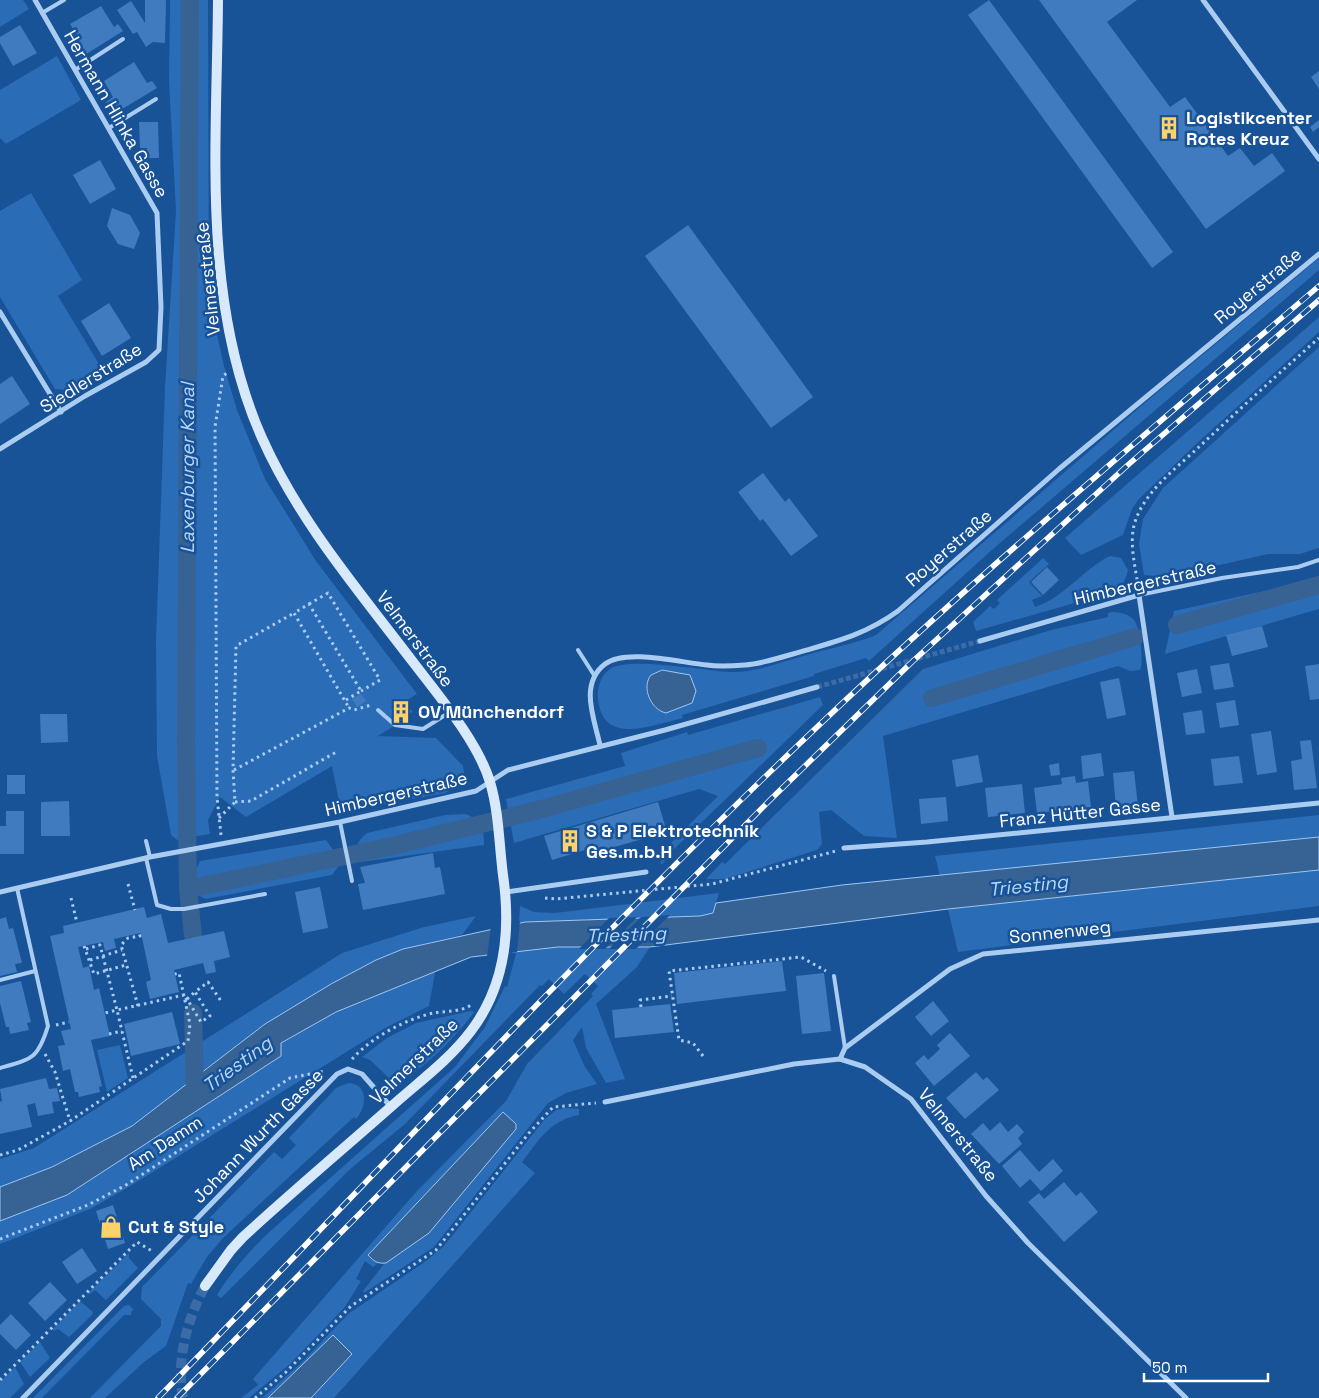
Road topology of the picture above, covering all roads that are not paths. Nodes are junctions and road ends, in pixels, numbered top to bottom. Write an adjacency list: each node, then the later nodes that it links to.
1 (35, 0): 5 (street, Hermann Hlinka Gasse)
2 (64, 0): 5 (lane)
3 (218, 0): 23 (street, Velmerstraße)
4 (1203, 0): 10 (street)
5 (42, 14): 7 (street, Hermann Hlinka Gasse)
6 (123, 39): 7 (lane)
7 (75, 70): 9 (street, Hermann Hlinka Gasse)
8 (156, 99): 9 (lane)
9 (109, 128): 12 (street, Hermann Hlinka Gasse)
10 (1319, 159)
11 (1319, 254): 20 (street, Royerstraße)
12 (161, 307): 14 (street, Siedlerstraße)
13 (0, 312): 14 (street)
14 (61, 412): 15 (street, Siedlerstraße)
15 (0, 449)
16 (1319, 560): 17 (lane, Himbergerstraße)
17 (1139, 595): 18 (street, Himbergerstraße); 27 (street)
18 (980, 641)
19 (578, 650): 20 (lane)
20 (594, 675): 24 (street)
21 (817, 687): 24 (street, Himbergerstraße)
22 (378, 710): 23 (lane)
23 (451, 712): 25 (street, Velmerstraße)
24 (600, 745): 25 (street, Himbergerstraße)
25 (490, 782): 28 (street, Himbergerstraße); 36 (street, Velmerstraße)
26 (1319, 802): 27 (street, Franz Hütter Gasse)
27 (1172, 817): 30 (street, Franz Hütter Gasse)
28 (340, 822): 31 (street, Himbergerstraße); 33 (lane)
29 (146, 841): 31 (lane)
30 (844, 848)
31 (148, 858): 34 (street, Himbergerstraße); 37 (lane)
32 (646, 872): 36 (street)
33 (352, 881)
34 (17, 888): 35 (street, Himbergerstraße); 39 (lane)
35 (0, 892)
36 (506, 892): 46 (street, Velmerstraße)
37 (265, 894)
38 (1319, 920): 42 (street, Sonnenweg)
39 (35, 970): 41 (lane); 44 (lane)
40 (834, 976): 42 (lane)
41 (0, 980)
42 (845, 1048): 43 (street, Sonnenweg)
43 (840, 1059): 45 (street, Velmerstraße); 49 (street, Velmerstraße)
44 (0, 1068)
45 (604, 1102)
46 (391, 1107): 47 (street, Velmerstraße); 48 (street, Johann Wurth Gasse)
47 (205, 1286)
48 (23, 1398)
49 (1186, 1398)

